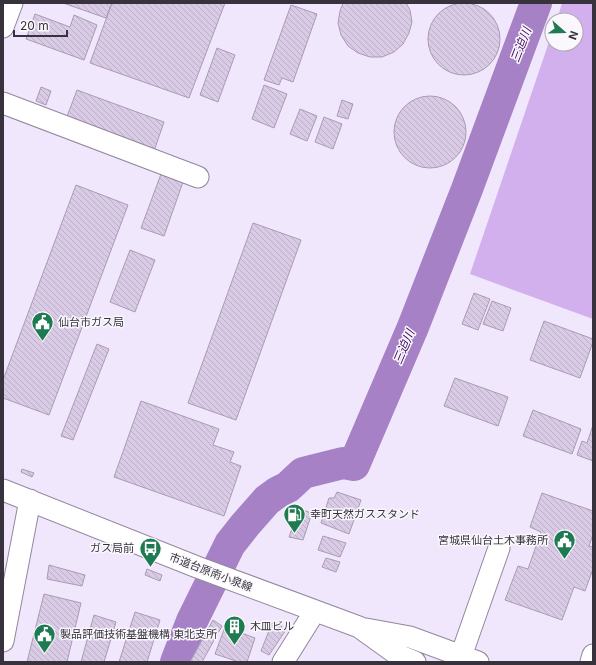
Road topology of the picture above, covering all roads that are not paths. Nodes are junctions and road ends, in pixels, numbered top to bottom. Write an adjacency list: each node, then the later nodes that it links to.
1 (12, 3): 2 (street)
2 (3, 26)
3 (3, 103): 4 (street)
4 (198, 177)
5 (3, 490): 6 (street, 市道台原南小泉線)
6 (30, 500): 8 (street, 市道台原南小泉線); 10 (street)
7 (499, 548): 12 (street)
8 (315, 611): 9 (street, 市道台原南小泉線); 13 (street)
9 (359, 627): 12 (street); 14 (street, 市道台原南小泉線)
10 (3, 641)
11 (593, 656): 15 (street)
12 (469, 659)
13 (283, 662)
14 (415, 662)
15 (591, 662)

